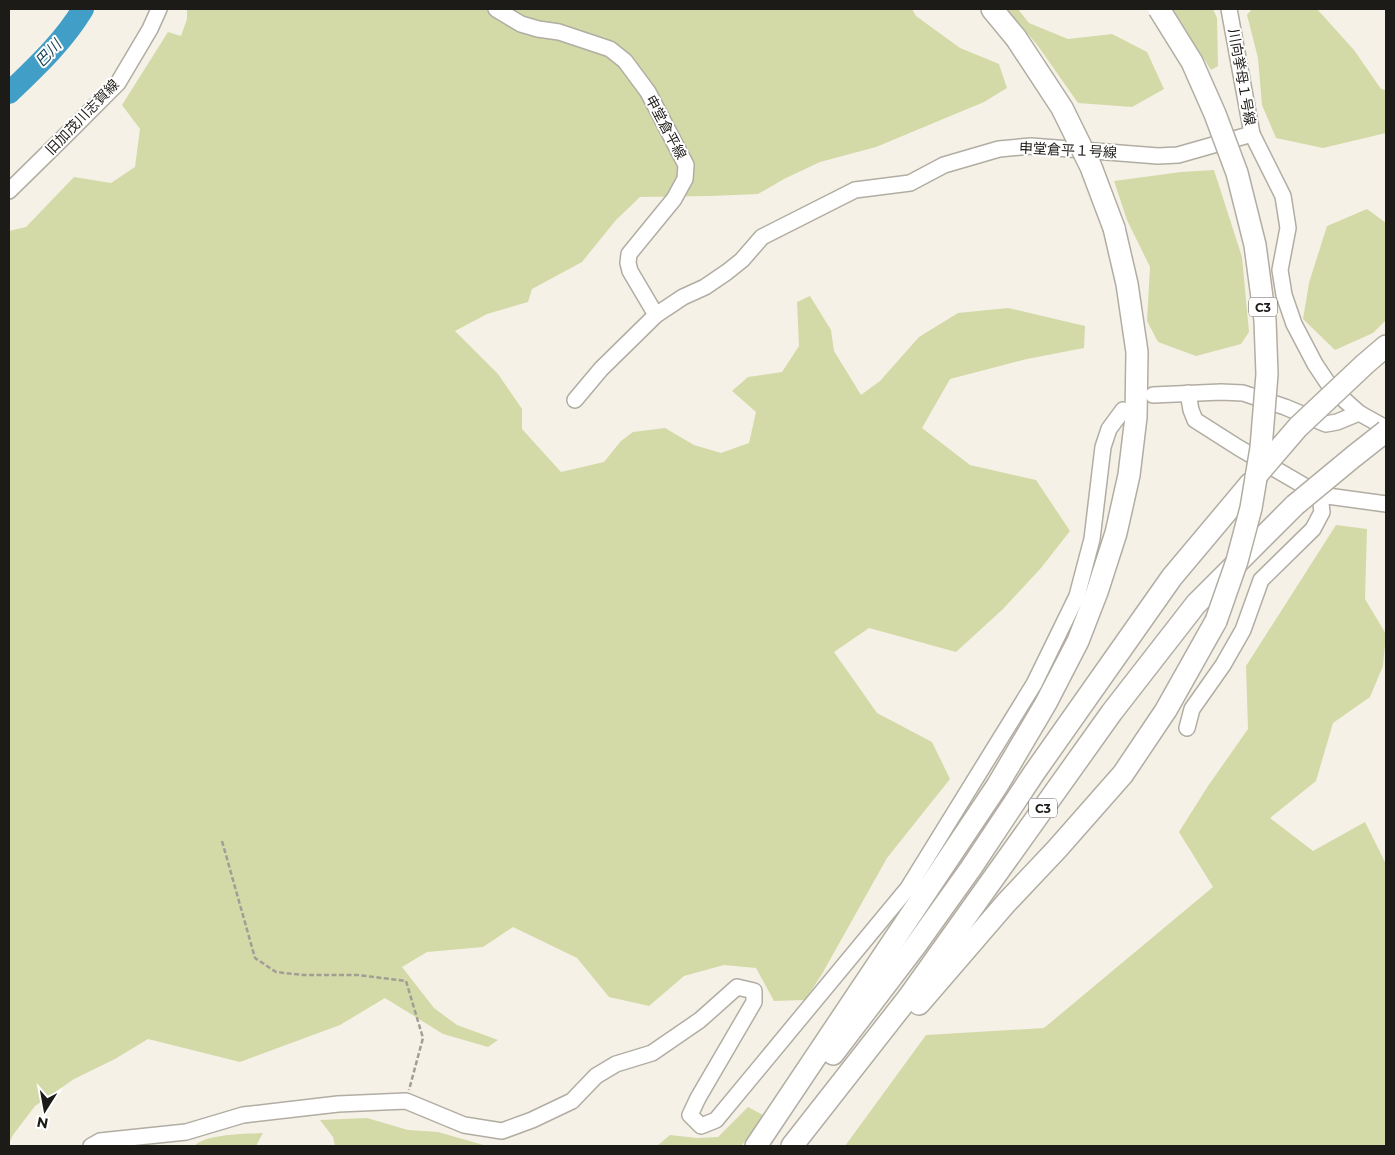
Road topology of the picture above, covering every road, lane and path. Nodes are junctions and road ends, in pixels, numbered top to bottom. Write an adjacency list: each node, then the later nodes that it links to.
1 (159, 9): 7 (street, 旧加茂川志賀線)
2 (496, 9): 8 (street, 申堂倉平線)
3 (992, 9): 23 (highway, bridge)
4 (1159, 9): 21 (highway, C3, bridge)
5 (1228, 9): 6 (street, 川向挙母１号線)
6 (1252, 134): 8 (street, 申堂倉平１号線); 14 (street, 川向挙母１号線)
7 (9, 191)
8 (656, 315): 12 (street, 申堂倉平１号線)
9 (1386, 346): 24 (highway, bridge)
10 (1188, 393): 11 (street); 14 (street); 16 (street)
11 (1153, 395)
12 (575, 400)
13 (1123, 410): 20 (street)
14 (1358, 413): 15 (street, 川向挙母１号線)
15 (1386, 430): 21 (highway, C3, bridge)
16 (1320, 495): 17 (street); 18 (street)
17 (1386, 504)
18 (1187, 728)
19 (222, 841): 20 (path)
20 (406, 1101): 22 (street)
21 (808, 1126): 25 (highway, C3)
22 (91, 1146)
23 (756, 1146)
24 (763, 1146)
25 (792, 1146)

